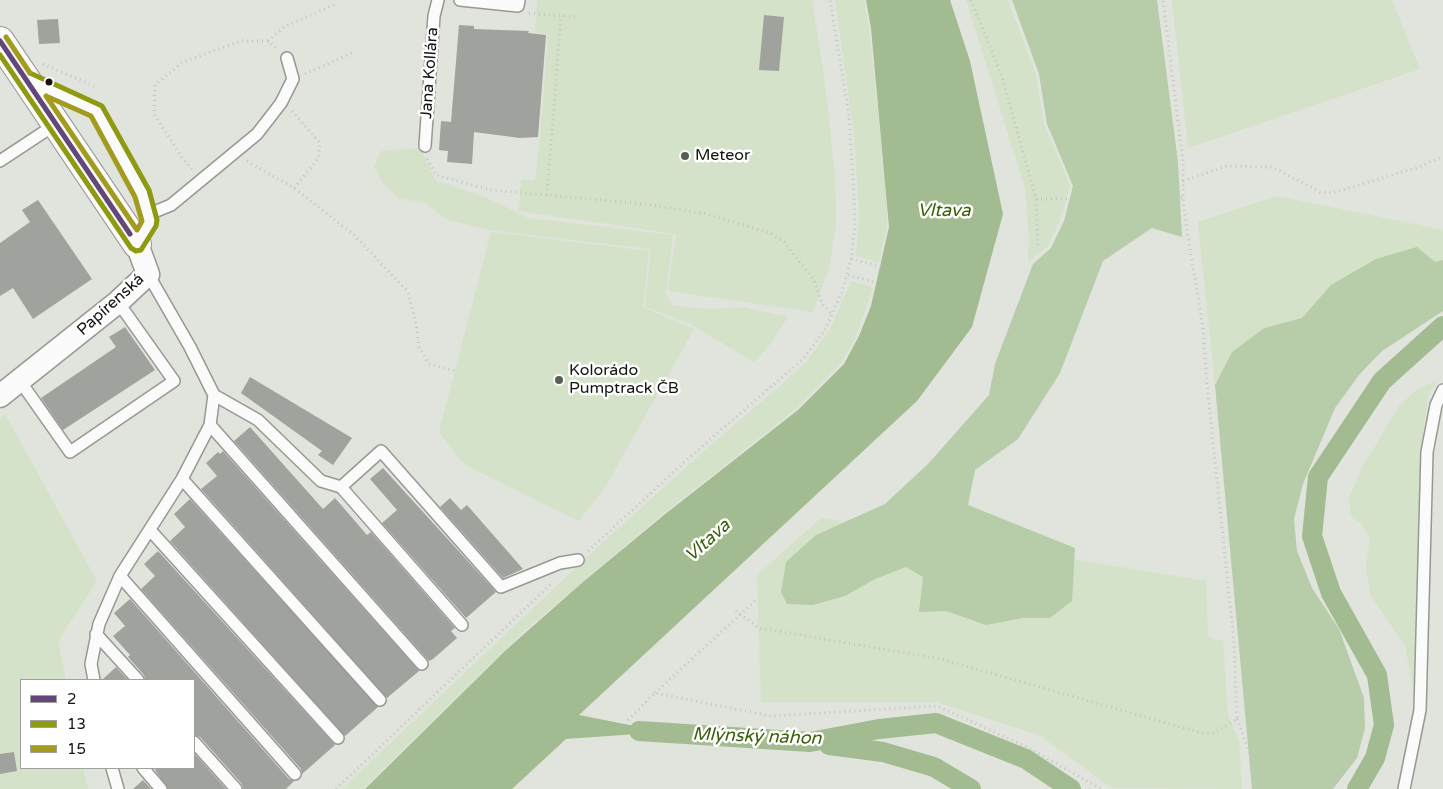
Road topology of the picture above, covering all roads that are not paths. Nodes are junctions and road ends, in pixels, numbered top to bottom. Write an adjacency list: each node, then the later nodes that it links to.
1 (438, 0): 8 (lane, Jana Kollára)
2 (460, 0): 3 (lane)
3 (518, 3)
4 (0, 40): 6 (street, Papírenská)
5 (286, 58): 10 (lane)
6 (34, 72): 7 (street, Papírenská); 10 (lane)
7 (56, 124): 9 (lane); 11 (street, Papírenská)
8 (425, 146)
9 (0, 161)
10 (148, 215): 11 (lane)
11 (137, 244): 12 (street, Papírenská)
12 (148, 274): 13 (street, Papírenská); 16 (lane)
13 (118, 302): 14 (street, Papírenská); 14 (lane)
14 (20, 381): 17 (street, Papírenská)
15 (1443, 390): 38 (lane)
16 (214, 395): 18 (lane); 20 (lane)
17 (0, 396)
18 (210, 426): 19 (lane); 26 (lane)
19 (182, 479): 21 (lane); 29 (lane)
20 (341, 487): 22 (lane); 24 (lane)
21 (150, 530): 23 (lane); 30 (lane)
22 (578, 560)
23 (120, 576): 25 (lane); 34 (lane)
24 (462, 625)
25 (96, 634): 27 (lane); 28 (lane)
26 (422, 664)
27 (94, 679)
28 (137, 679)
29 (380, 700)
30 (338, 738)
31 (195, 743): 37 (lane)
32 (112, 769): 35 (lane)
33 (143, 769): 36 (lane)
34 (295, 774)
35 (118, 789)
36 (162, 789)
37 (236, 789)
38 (1404, 789)

